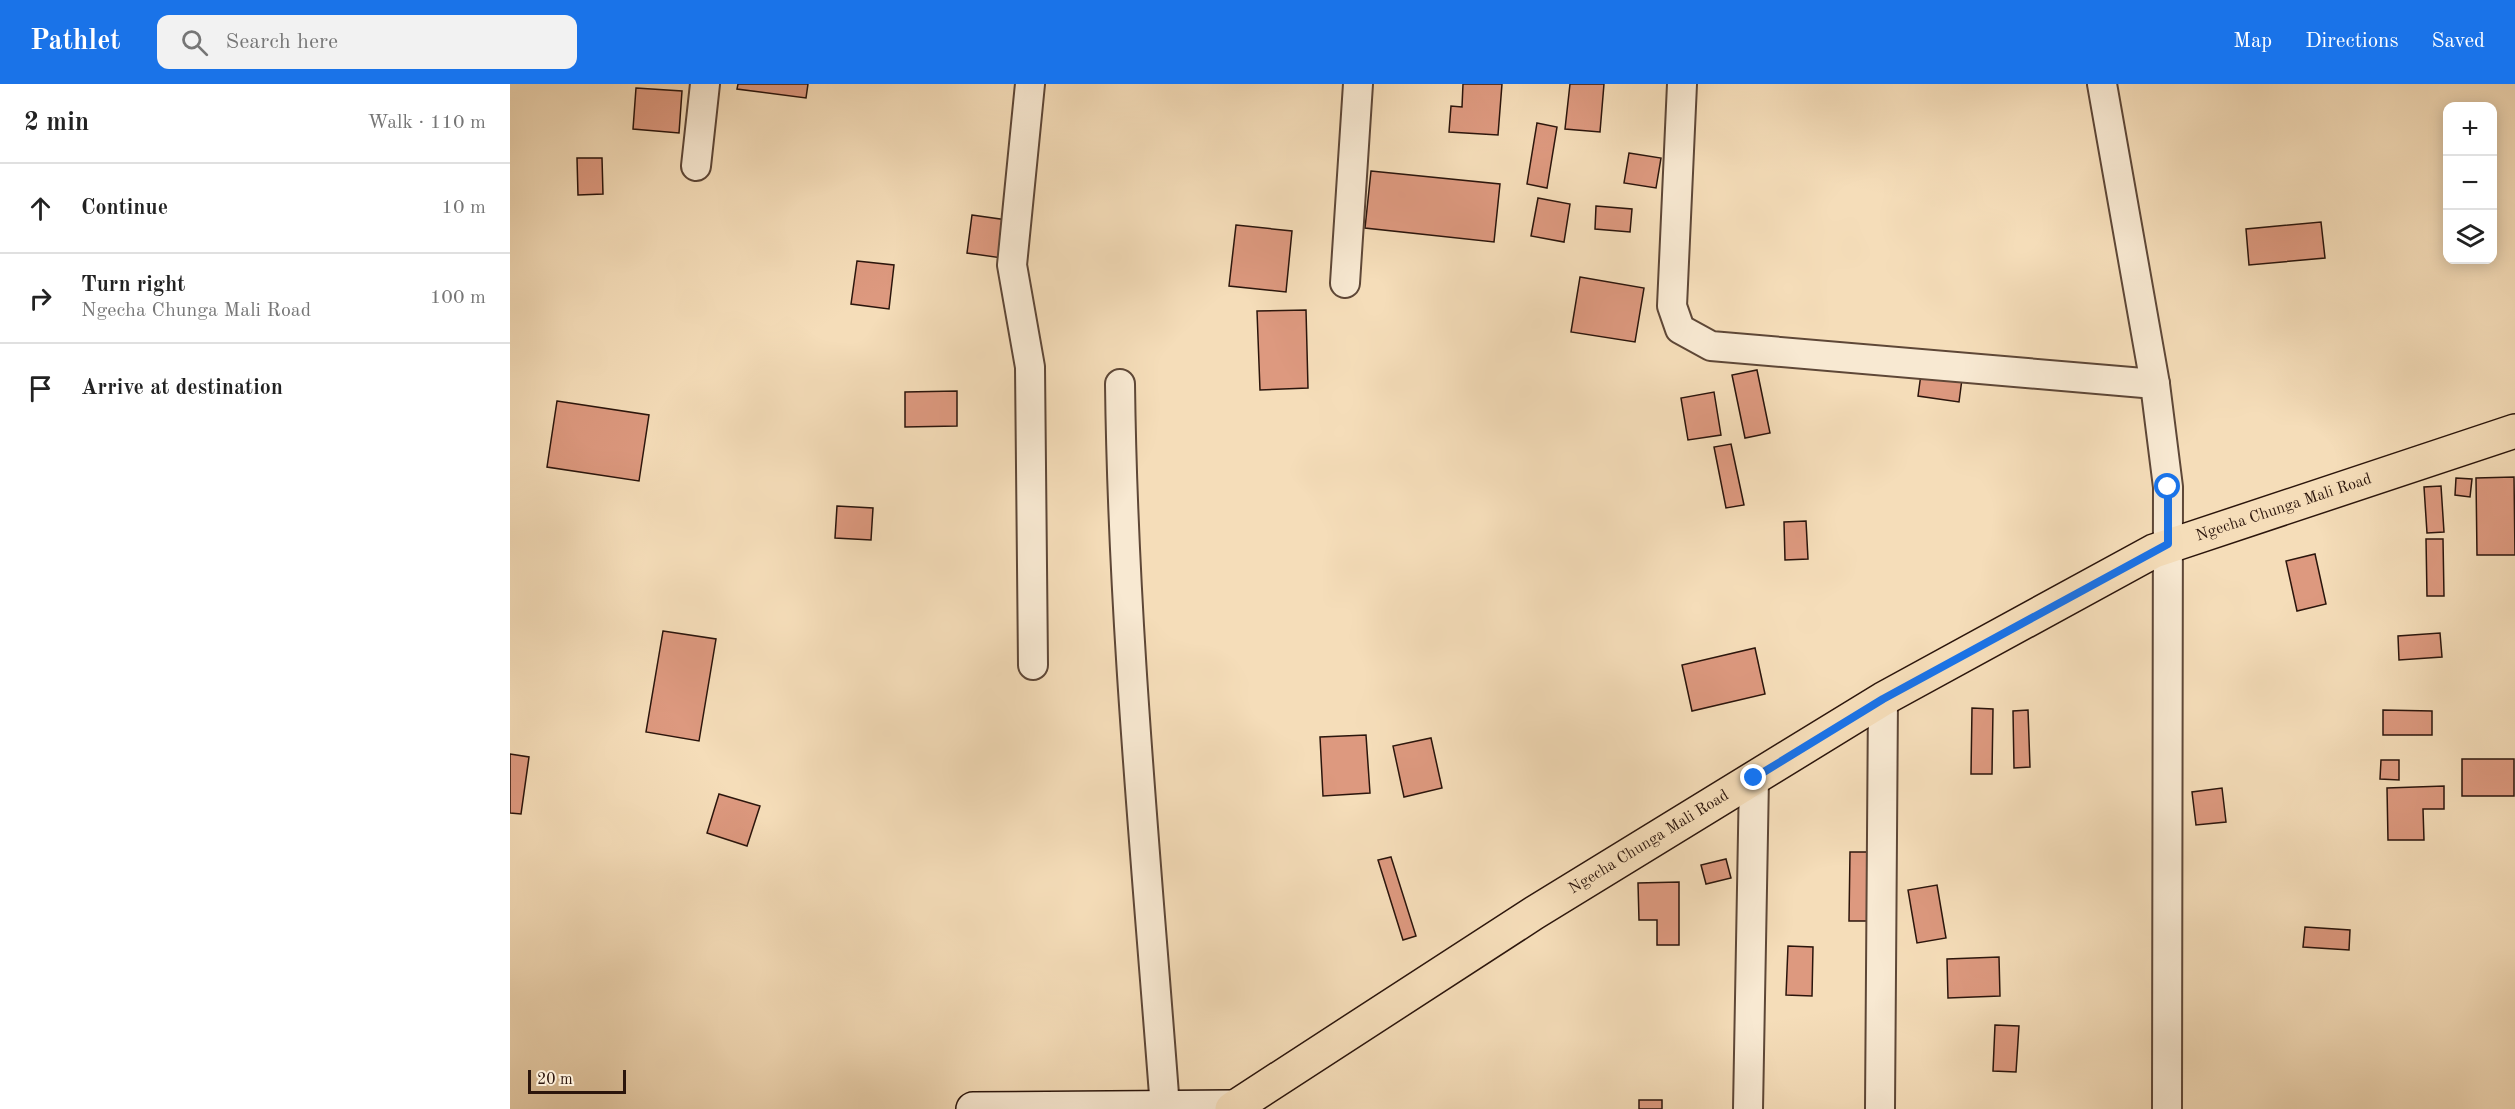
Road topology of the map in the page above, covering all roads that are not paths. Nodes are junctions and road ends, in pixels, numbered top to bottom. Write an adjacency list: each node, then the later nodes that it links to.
1 (705, 84): 6 (street)
2 (1030, 84): 13 (street)
3 (1358, 84): 7 (street)
4 (1682, 84): 9 (street)
5 (2102, 84): 9 (street)
6 (696, 166)
7 (1345, 284)
8 (1120, 384): 16 (street)
9 (2155, 384): 12 (street)
10 (2515, 431): 11 (street); 12 (main road, Ngecha Chunga Mali Road)
11 (2515, 454)
12 (2161, 548): 14 (main road, Ngecha Chunga Mali Road); 21 (street); 22 (street)
13 (1033, 665)
14 (1883, 699): 15 (main road, Ngecha Chunga Mali Road); 20 (street)
15 (1754, 778): 17 (main road, Ngecha Chunga Mali Road); 19 (street)
16 (1165, 1108): 17 (street); 18 (street)
17 (1233, 1108)
18 (973, 1109)
19 (1748, 1109)
20 (1880, 1109)
21 (2149, 1109)
22 (2167, 1109)

